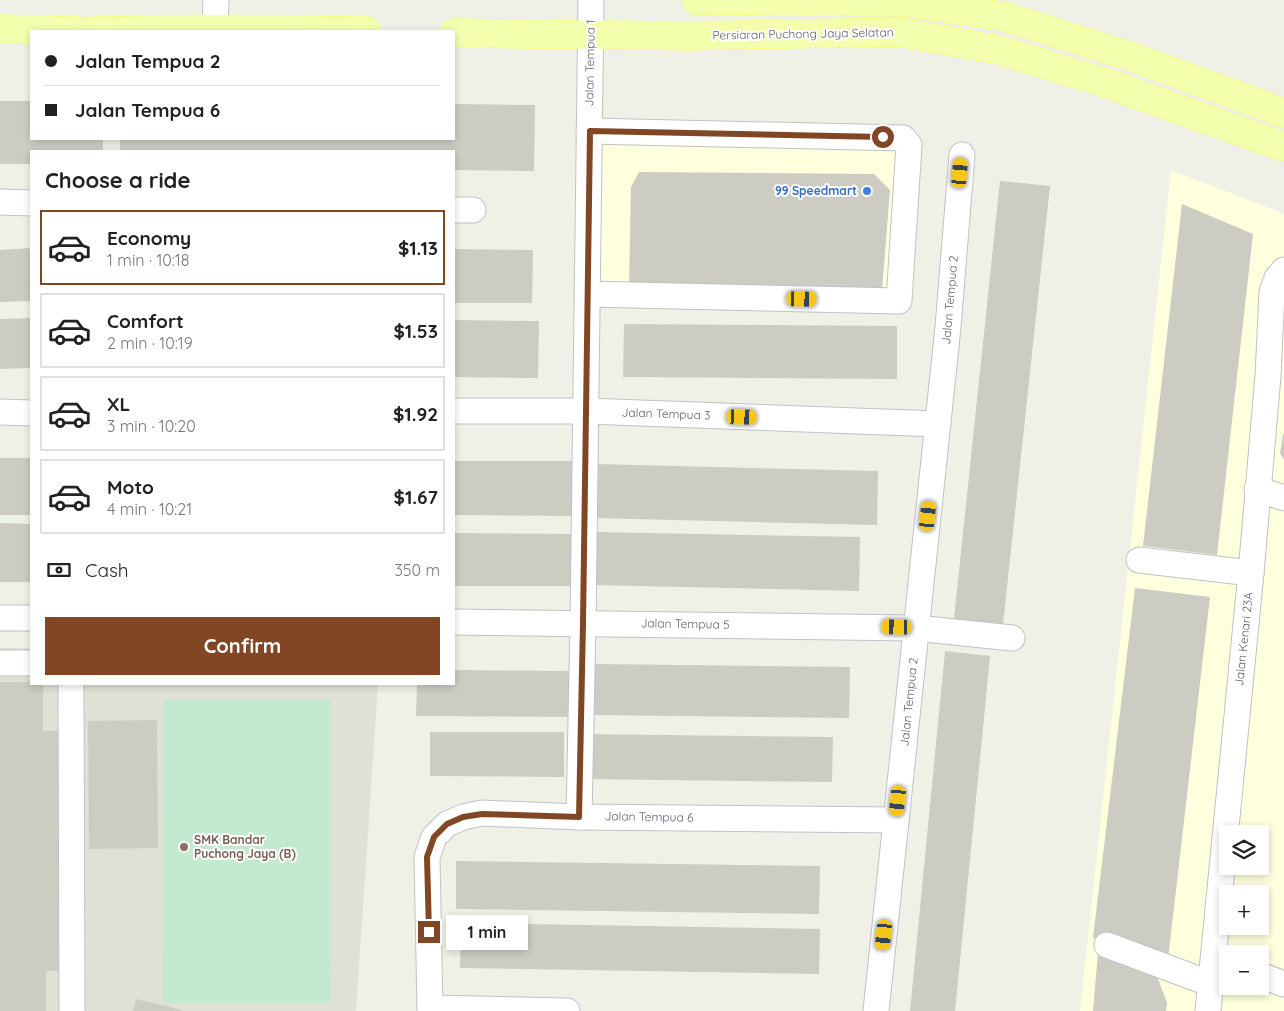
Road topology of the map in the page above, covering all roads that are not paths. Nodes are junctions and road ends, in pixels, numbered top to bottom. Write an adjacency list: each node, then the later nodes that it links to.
1 (216, 0): 5 (street)
2 (591, 0): 10 (street, Jalan Tempua 1)
3 (697, 0): 11 (main road)
4 (0, 29): 6 (main road)
5 (215, 29): 7 (main road); 8 (main road)
6 (39, 30)
7 (154, 30)
8 (290, 30)
9 (455, 32): 10 (main road, Persiaran Puchong Jaya Selatan)
10 (591, 34): 12 (street, Jalan Tempua 1); 13 (main road, Persiaran Puchong Jaya Selatan)
11 (1284, 113)
12 (590, 131): 18 (street, Jalan Tempua 1); 18 (street)
13 (1284, 147)
14 (962, 155): 24 (street, Jalan Tempua 2)
15 (0, 202): 16 (street)
16 (30, 203)
17 (1284, 270): 19 (street, Jalan Kenari 23A)
18 (588, 294): 20 (street, Jalan Tempua 1)
19 (1276, 379): 25 (street, Jalan Kenari 23A)
20 (586, 411): 23 (street, Jalan Tempua 3); 24 (street, Jalan Tempua 3); 32 (street, Jalan Tempua 1)
21 (0, 412): 22 (street)
22 (30, 412)
23 (455, 412)
24 (938, 424): 33 (street, Jalan Tempua 2)
25 (1257, 489): 26 (street); 28 (street, Jalan Kenari 23A)
26 (1284, 498)
27 (1139, 560): 28 (street)
28 (1250, 573): 41 (street, Jalan Kenari 23A)
29 (0, 618): 30 (street)
30 (30, 618)
31 (455, 622): 32 (street, Jalan Tempua 5)
32 (583, 623): 33 (street, Jalan Tempua 5); 38 (street, Jalan Tempua 1)
33 (916, 628): 34 (street, Jalan Tempua 5); 39 (street, Jalan Tempua 2)
34 (1012, 638)
35 (0, 663): 36 (street)
36 (30, 663)
37 (71, 685): 47 (street)
38 (579, 817): 39 (street, Jalan Tempua 6); 46 (street, Jalan Tempua 6)
39 (896, 820): 49 (street, Jalan Tempua 2)
40 (1107, 945): 44 (street)
41 (1221, 945)
42 (1219, 963): 44 (street, Jalan Kenari 23A)
43 (1269, 978): 45 (street)
44 (1211, 984): 50 (street, Jalan Kenari 23A)
45 (1284, 984)
46 (431, 1010): 48 (street)
47 (72, 1011)
48 (567, 1011)
49 (876, 1011)
50 (1208, 1011)

